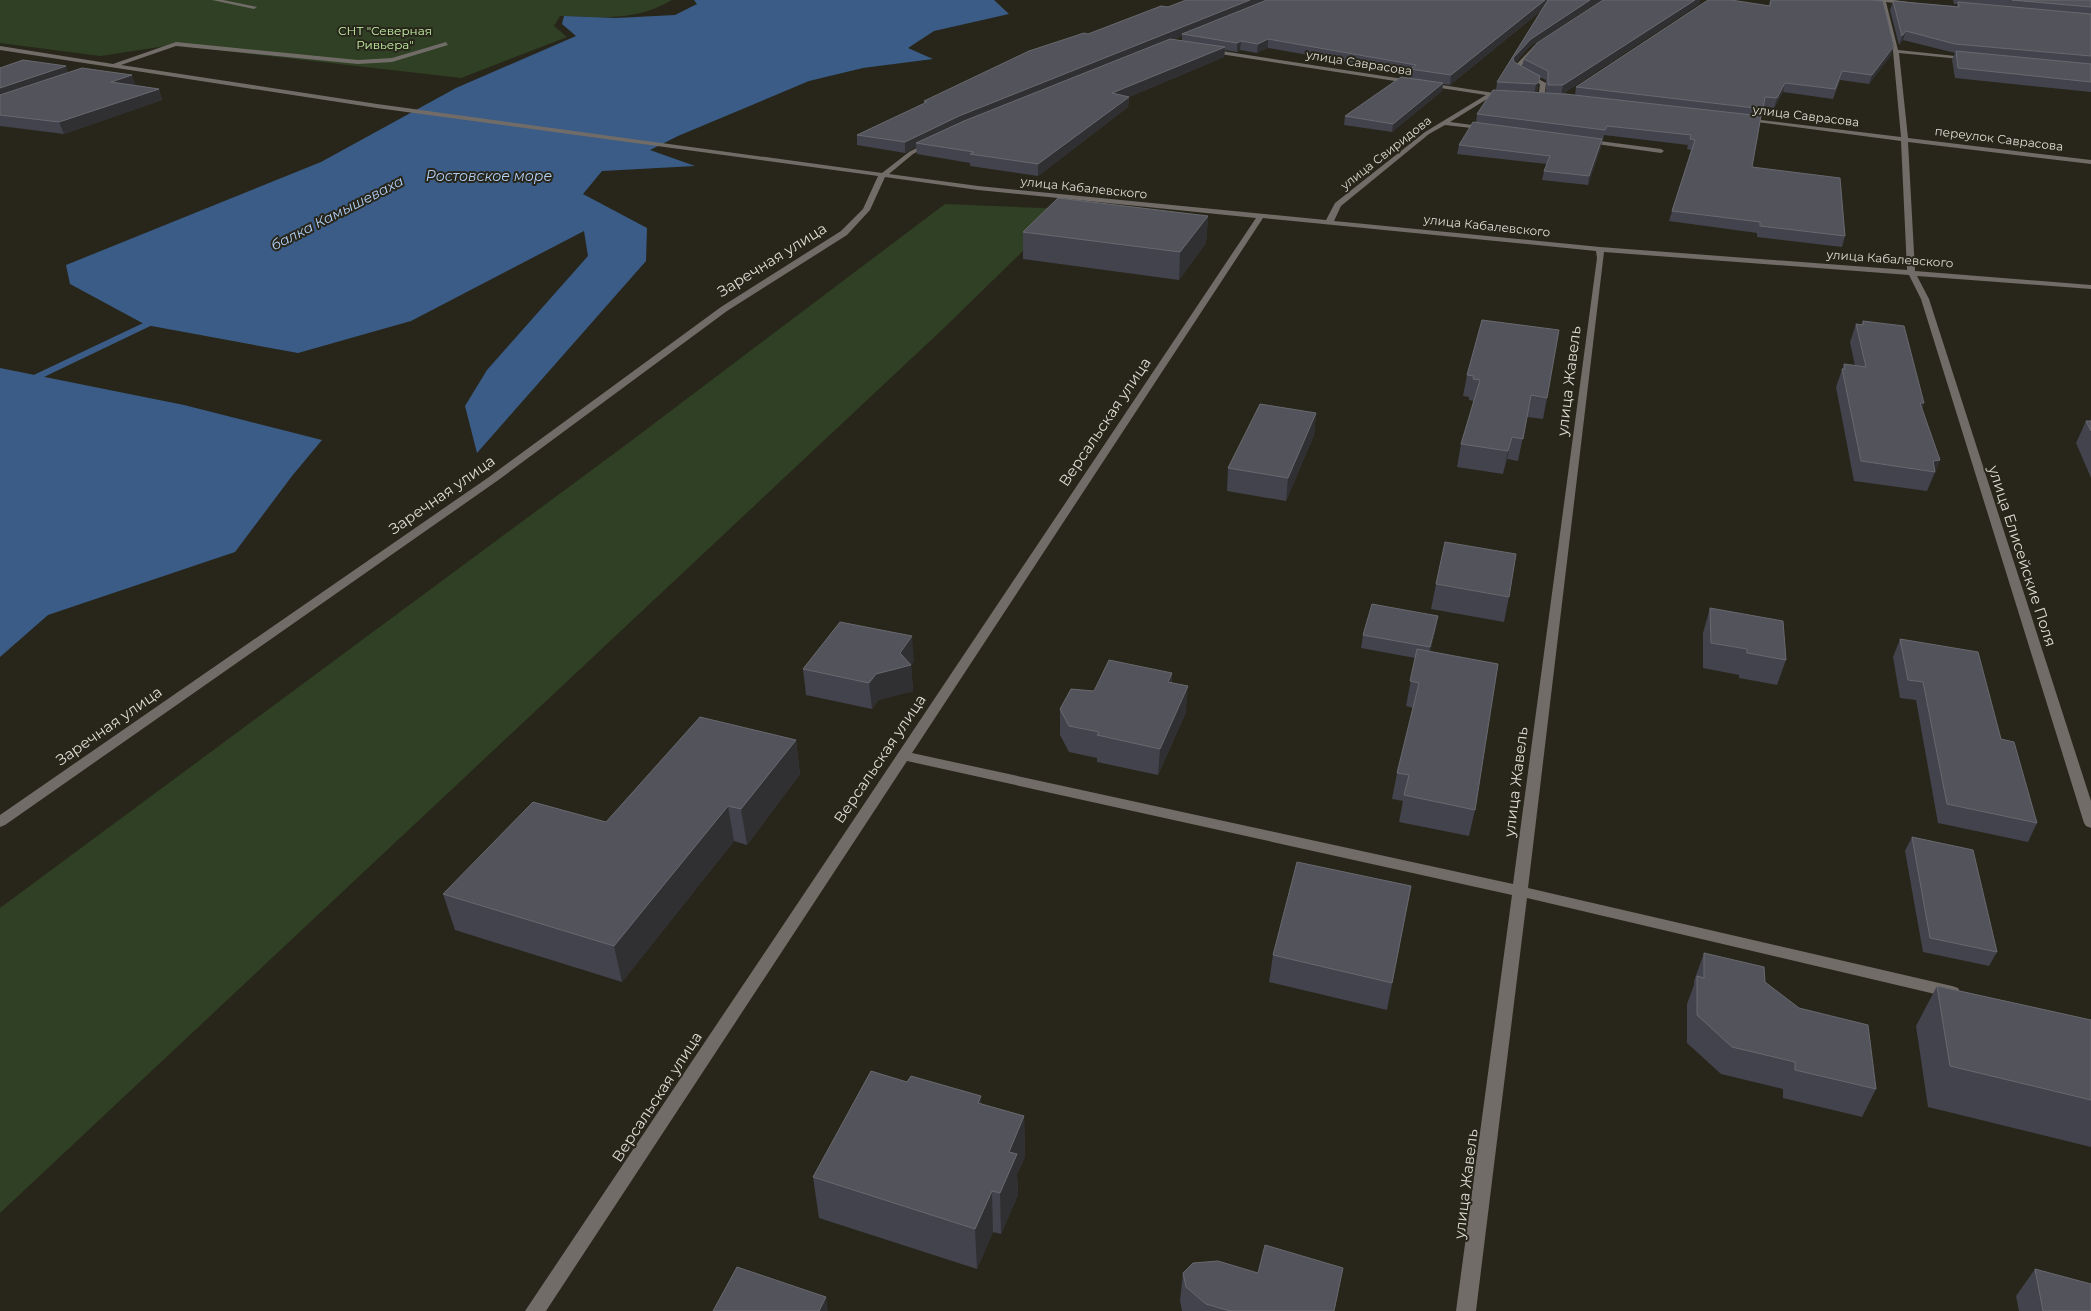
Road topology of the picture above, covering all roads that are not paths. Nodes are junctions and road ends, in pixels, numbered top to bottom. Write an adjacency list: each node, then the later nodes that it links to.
1 (215, 0): 5 (street)
2 (1878, 0): 3 (street)
3 (1883, 0): 4 (street); 10 (street)
4 (1923, 4)
5 (254, 7)
6 (446, 44): 12 (street)
7 (1538, 45): 17 (street)
8 (0, 48): 12 (street, улица Кабалевского)
9 (1198, 49): 14 (street, улица Саврасова)
10 (1896, 51): 11 (street); 23 (street)
11 (1974, 58)
12 (112, 66): 13 (street); 27 (street, улица Кабалевского)
13 (95, 72)
14 (1490, 95): 15 (street, улица Саврасова); 20 (street, улица Свиридова)
15 (1508, 96)
16 (1527, 97): 17 (street)
17 (1536, 98): 18 (street)
18 (1545, 98)
19 (1739, 120): 23 (street, улица Саврасова)
20 (1443, 123): 21 (street); 29 (street, улица Свиридова)
21 (1492, 130)
22 (939, 139): 27 (street)
23 (1904, 139): 26 (street, переулок Саврасова); 31 (street)
24 (1572, 140): 25 (street)
25 (1661, 151)
26 (2091, 162)
27 (882, 176): 28 (street, улица Кабалевского); 34 (street, Заречная улица)
28 (1258, 222): 29 (street, улица Кабалевского); 33 (street, Версальская улица)
29 (1329, 222): 30 (street, улица Кабалевского)
30 (1601, 253): 31 (street, улица Кабалевского); 36 (street, улица Жавель)
31 (1911, 272): 32 (street, улица Кабалевского); 35 (street, улица Елисейские Поля)
32 (2091, 287)
33 (902, 755): 36 (street); 38 (street, Версальская улица)
34 (0, 822)
35 (2091, 823)
36 (1518, 891): 37 (street); 39 (street, улица Жавель)
37 (1965, 995)
38 (535, 1311)
39 (1466, 1311)

